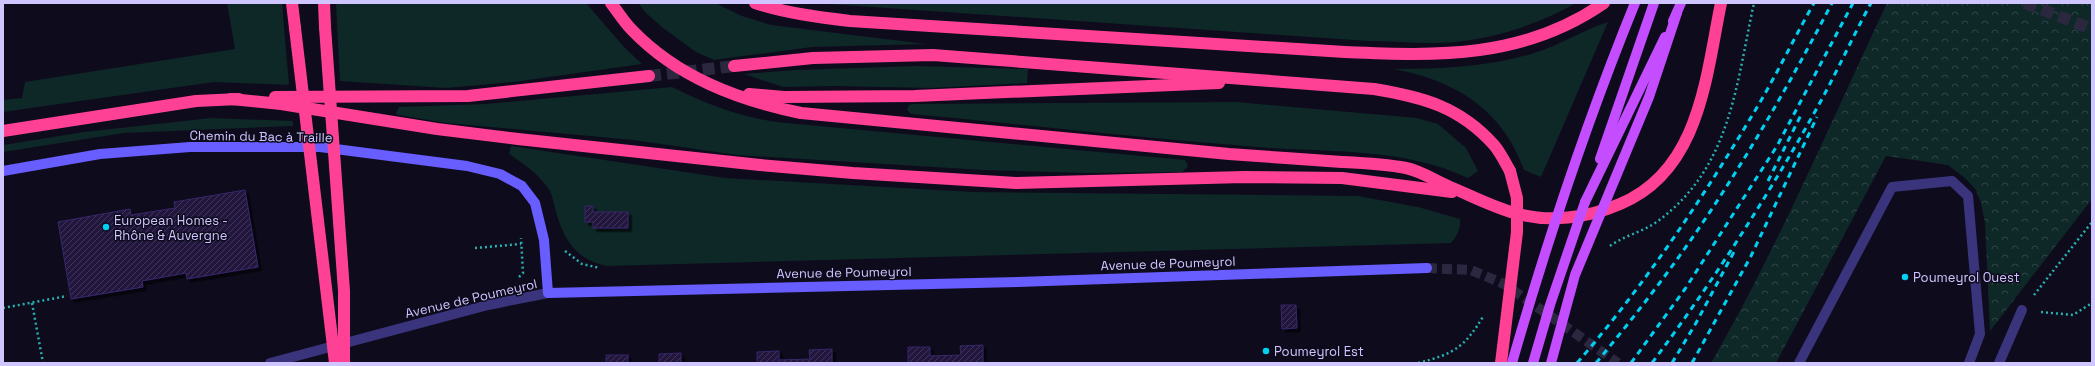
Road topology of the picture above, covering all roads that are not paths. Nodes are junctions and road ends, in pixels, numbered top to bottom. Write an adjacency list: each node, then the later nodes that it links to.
1 (292, 3): 24 (highway, bridge)
2 (324, 3): 25 (highway, bridge)
3 (611, 3): 14 (highway)
4 (755, 3): 5 (highway)
5 (1604, 3)
6 (1635, 3): 27 (main road, bridge)
7 (1654, 3): 19 (main road)
8 (1681, 3): 10 (main road)
9 (1721, 3): 18 (highway)
10 (1677, 13): 19 (main road, bridge); 29 (main road, bridge)
11 (734, 66): 13 (highway)
12 (649, 76): 15 (highway)
13 (1270, 80): 14 (highway); 26 (highway, bridge)
14 (707, 84): 18 (highway)
15 (231, 99): 16 (highway); 18 (highway)
16 (3, 131)
17 (3, 171): 21 (main road, Chemin du Bac à Traille)
18 (1466, 193)
19 (1585, 202): 28 (main road, bridge)
20 (1427, 268): 21 (main road, Avenue de Poumeyrol)
21 (548, 293): 23 (street, Avenue de Poumeyrol)
22 (2022, 310): 32 (street)
23 (270, 363)
24 (335, 363)
25 (344, 363)
26 (1501, 363)
27 (1512, 363)
28 (1534, 363)
29 (1551, 363)
30 (1799, 363): 31 (street)
31 (1969, 363)
32 (1999, 363)

